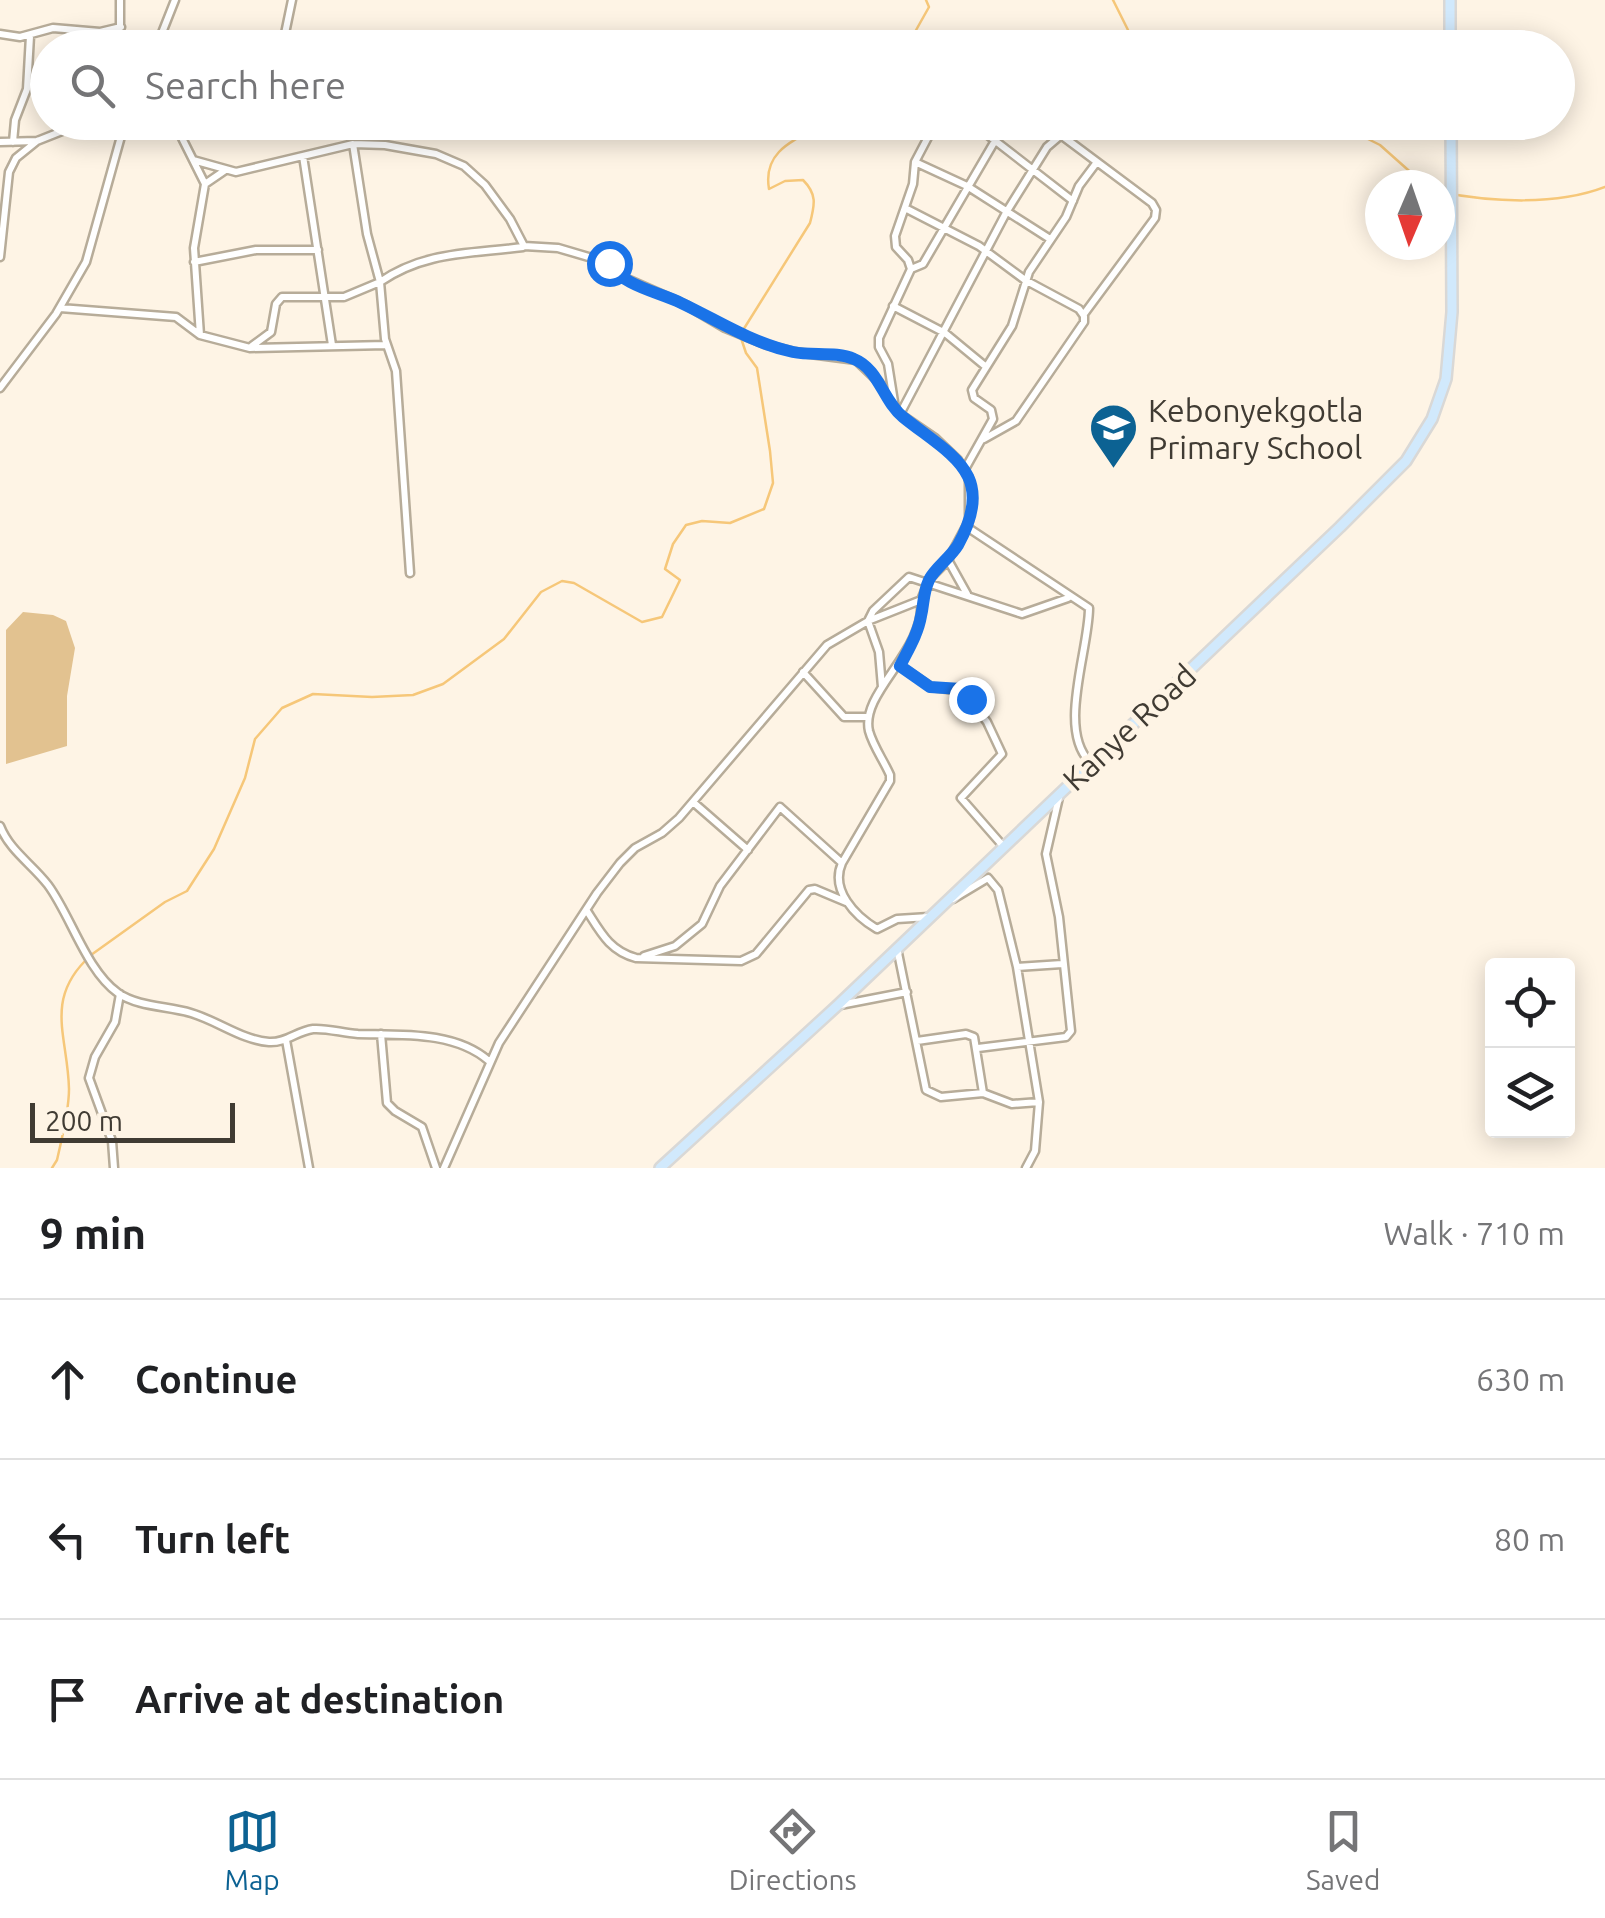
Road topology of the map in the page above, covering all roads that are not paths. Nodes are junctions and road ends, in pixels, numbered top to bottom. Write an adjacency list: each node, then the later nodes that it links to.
1 (120, 0): 5 (street)
2 (175, 0): 10 (street)
3 (292, 0): 11 (street)
4 (1450, 0): 12 (main road)
5 (121, 27): 8 (street); 9 (street)
6 (47, 30): 7 (street)
7 (77, 30)
8 (108, 30)
9 (121, 30)
10 (163, 30)
11 (286, 30)
12 (1450, 30)
13 (0, 34): 14 (street)
14 (30, 35): 24 (street)
15 (120, 140): 49 (street)
16 (183, 140): 27 (street)
17 (927, 140): 28 (street)
18 (996, 140): 31 (street); 33 (street)
19 (1054, 140): 31 (street)
20 (1070, 140): 29 (street)
21 (1451, 140): 78 (main road, Kanye Road)
22 (36, 141): 24 (street); 42 (street)
23 (0, 142): 24 (street)
24 (13, 142)
25 (353, 144): 26 (street); 39 (street); 46 (street)
26 (303, 156): 30 (street); 40 (street)
27 (192, 160): 30 (street); 32 (street)
28 (915, 162): 33 (street); 35 (street)
29 (1097, 162): 34 (street); 50 (street)
30 (224, 170): 32 (street)
31 (1034, 170): 34 (street); 36 (street)
32 (205, 184): 43 (street)
33 (967, 186): 36 (street); 37 (street)
34 (1073, 200): 38 (street)
35 (906, 208): 37 (street); 44 (street)
36 (1007, 212): 38 (street); 41 (street)
37 (944, 227): 41 (street); 44 (street)
38 (1050, 239): 45 (street)
39 (524, 246): 46 (street); 60 (street)
40 (318, 250): 43 (street); 47 (street)
41 (988, 252): 45 (street); 51 (street)
42 (0, 257)
43 (194, 262): 52 (street)
44 (910, 270): 48 (street)
45 (1025, 280): 50 (street); 57 (street)
46 (380, 282): 47 (street); 54 (street)
47 (325, 298): 53 (street); 55 (street)
48 (893, 306): 51 (street); 58 (street)
49 (60, 308): 52 (street); 59 (street)
50 (1084, 314): 64 (street)
51 (945, 333): 57 (street); 63 (street)
52 (200, 334): 55 (street)
53 (332, 345): 54 (street); 55 (street)
54 (386, 345): 68 (street)
55 (250, 348)
56 (0, 366): 59 (street)
57 (985, 366): 64 (street)
58 (886, 368): 60 (street); 61 (street); 63 (street)
59 (12, 372): 62 (street)
60 (870, 372): 61 (street)
61 (879, 382): 63 (street)
62 (0, 388)
63 (897, 412): 65 (street)
64 (984, 439): 65 (street)
65 (965, 468): 66 (street)
66 (967, 526): 67 (street); 71 (street)
67 (948, 560): 69 (street); 70 (street)
68 (410, 573)
69 (928, 582): 70 (street); 72 (street); 73 (street)
70 (968, 595): 71 (street)
71 (1070, 597): 78 (street)
72 (922, 600): 73 (street); 74 (street)
73 (868, 621): 75 (street); 76 (street)
74 (900, 666): 76 (street); 83 (street)
75 (802, 672): 77 (street); 80 (street)
76 (882, 688): 77 (street)
77 (868, 717): 85 (street)
78 (1090, 762): 79 (main road, Kanye Road)
79 (1060, 791): 83 (main road, Kanye Road); 92 (street)
80 (693, 802): 84 (street); 88 (street)
81 (0, 826): 82 (street)
82 (2, 835): 95 (street)
83 (1003, 846): 87 (main road, Kanye Road)
84 (748, 850): 85 (street); 91 (street)
85 (842, 863): 86 (street)
86 (846, 902): 89 (street); 91 (street)
87 (943, 904): 89 (main road, Kanye Road); 93 (street)
88 (587, 911): 91 (street); 102 (street)
89 (929, 917): 90 (main road, Kanye Road)
90 (897, 946): 94 (street); 96 (main road, Kanye Road)
91 (636, 958)
92 (1062, 964): 93 (street); 100 (street)
93 (1017, 968): 100 (street)
94 (908, 992): 96 (street); 99 (street)
95 (120, 994): 98 (street); 105 (street)
96 (838, 1005): 109 (main road, Kanye Road)
97 (381, 1034): 98 (street); 102 (street); 107 (street)
98 (286, 1040): 106 (street)
99 (917, 1042): 101 (street); 103 (street)
100 (1028, 1043): 101 (street); 104 (street)
101 (978, 1048): 103 (street)
102 (489, 1061): 108 (street)
103 (983, 1093): 104 (street)
104 (1039, 1102): 110 (street)
105 (114, 1168)
106 (309, 1168)
107 (436, 1168)
108 (444, 1168)
109 (660, 1168)
110 (1026, 1168)

